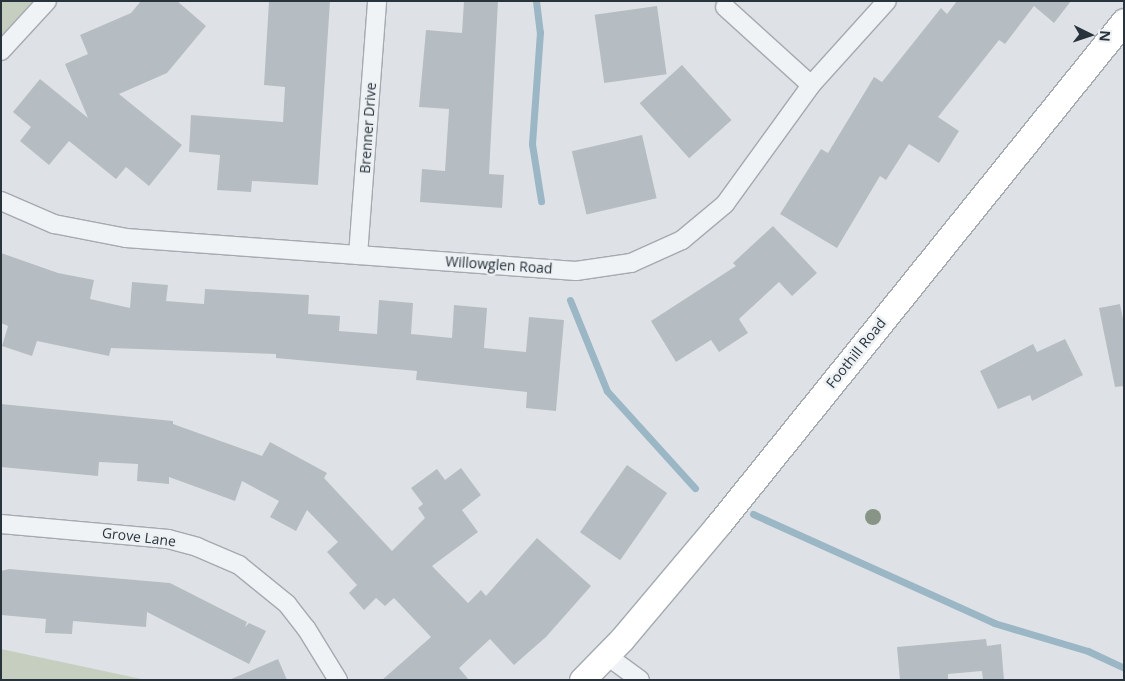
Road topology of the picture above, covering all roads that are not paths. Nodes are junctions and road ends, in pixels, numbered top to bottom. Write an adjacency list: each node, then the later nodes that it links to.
1 (47, 1): 6 (street)
2 (378, 1): 9 (street, Brenner Drive)
3 (887, 1): 7 (street, Willowglen Road)
4 (725, 7): 7 (street)
5 (1124, 21): 11 (main road, Foothill Road)
6 (1, 51)
7 (811, 85): 9 (street, Willowglen Road)
8 (1, 201): 9 (street, Willowglen Road)
9 (358, 255)
10 (1, 524): 12 (street, Grove Lane)
11 (606, 655): 13 (main road, Foothill Road); 14 (street)
12 (338, 680)
13 (582, 680)
14 (640, 680)

